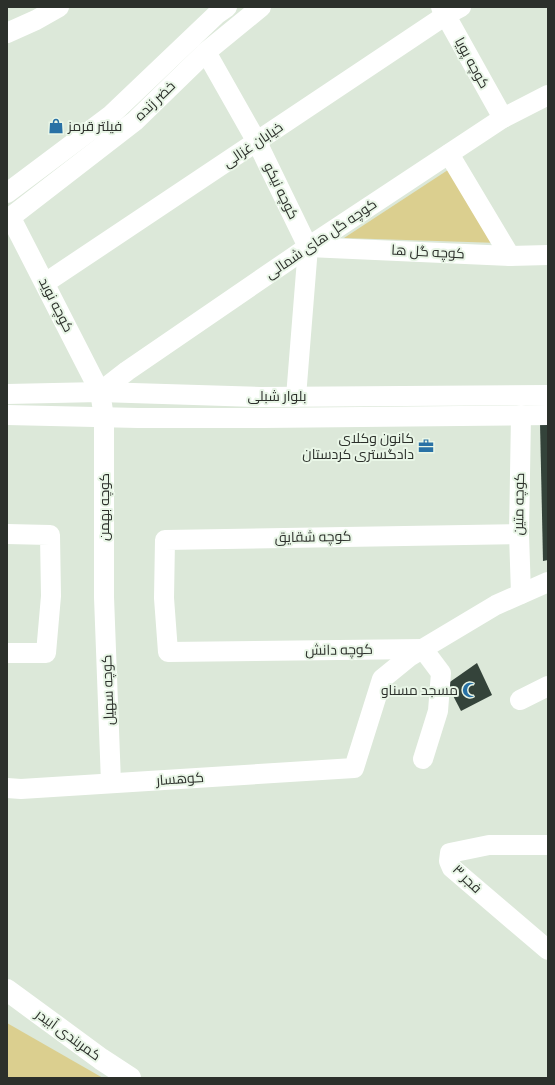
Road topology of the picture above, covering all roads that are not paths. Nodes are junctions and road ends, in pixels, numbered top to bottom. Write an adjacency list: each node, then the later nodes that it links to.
1 (59, 7): 5 (street)
2 (227, 7): 11 (street, خضر زنده)
3 (261, 7): 6 (street, خضر زنده)
4 (449, 10): 8 (street, کوچه پویا); 9 (street, خیابان غزالی)
5 (7, 33)
6 (206, 52): 9 (street, کوچه نیکو); 12 (street, خضر زنده)
7 (548, 95): 8 (street, کوچه گل های شمالی)
8 (503, 118): 10 (street, کوچه گل های شمالی)
9 (257, 142): 13 (street, کوچه نیکو); 16 (street, خیابان غزالی)
10 (448, 154): 13 (street, کوچه گل های شمالی); 15 (street)
11 (7, 193)
12 (9, 219): 16 (street, کوچه نوید)
13 (308, 247): 15 (street, کوچه گل ها); 17 (street, کوچه گل های شمالی); 20 (street)
14 (548, 255): 15 (street, کوچه گل ها)
15 (510, 256)
16 (45, 283): 17 (street, کوچه نوید)
17 (100, 392): 18 (street, بلوار شبلی); 20 (street, بلوار شبلی); 24 (street, کوچه نوید)
18 (7, 394)
19 (548, 395): 20 (street, بلوار شبلی)
20 (296, 397)
21 (548, 414): 23 (street, بلوار شبلی)
22 (7, 415): 24 (street, بلوار شبلی)
23 (521, 415): 24 (street, بلوار شبلی); 26 (street, کوچه متین)
24 (104, 417): 29 (street, کوچه بهمن)
25 (7, 534): 32 (street)
26 (519, 534): 28 (street, کوچه متین); 30 (street, کوچه شقایق)
27 (548, 582): 28 (street)
28 (521, 594): 31 (street)
29 (104, 597): 36 (street, کوچه سهیل)
30 (164, 598): 31 (street, کوچه دانش)
31 (422, 649): 35 (street); 36 (street, کوهسار)
32 (7, 653)
33 (548, 686): 34 (street)
34 (520, 700)
35 (423, 759)
36 (111, 783): 37 (street, کوهسار)
37 (7, 788)
38 (548, 845): 39 (street, فجر ۳)
39 (548, 950)
40 (7, 990): 41 (main road, کمربندی آبیدر)
41 (130, 1078)

